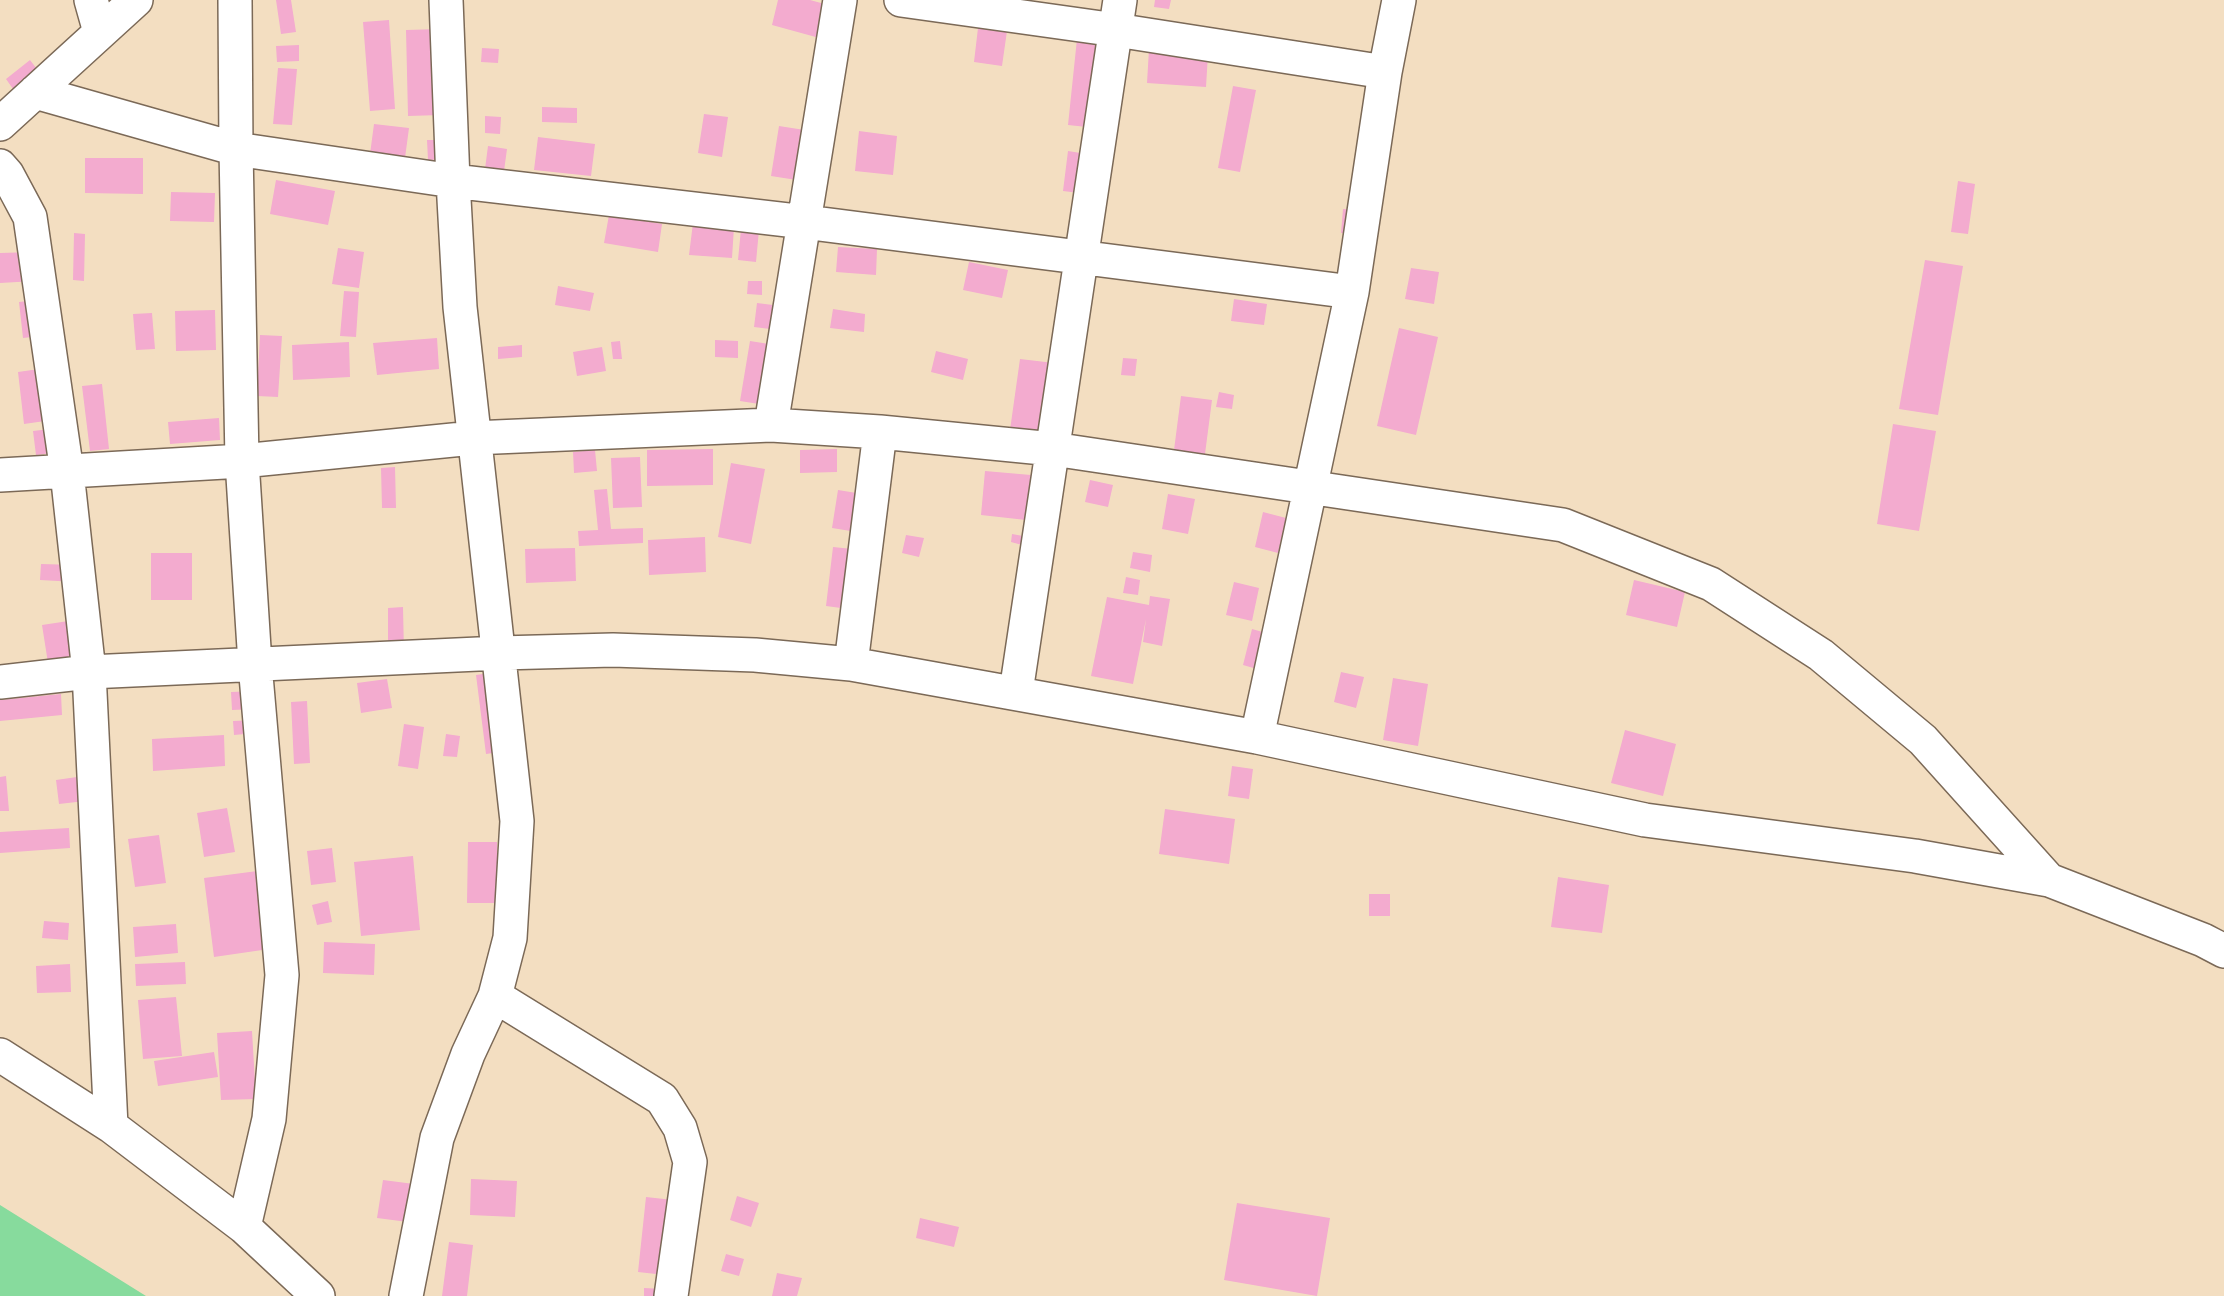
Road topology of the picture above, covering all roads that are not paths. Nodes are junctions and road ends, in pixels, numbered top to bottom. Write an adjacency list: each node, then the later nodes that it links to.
1 (91, 0): 9 (street)
2 (136, 0): 9 (street)
3 (236, 0): 13 (street)
4 (446, 0): 15 (street)
5 (840, 0): 16 (street)
6 (901, 0): 8 (street)
7 (1399, 0): 10 (street)
8 (1118, 15): 10 (street); 17 (street)
9 (100, 32): 11 (street)
10 (1385, 72): 18 (street)
11 (35, 92): 12 (street); 13 (street)
12 (0, 124)
13 (236, 149): 15 (street); 23 (street)
14 (0, 166): 24 (street)
15 (453, 181): 16 (street); 21 (street)
16 (805, 222): 17 (street); 19 (street)
17 (1080, 256): 18 (street); 22 (street)
18 (1352, 292): 26 (street)
19 (771, 425): 20 (street); 21 (street)
20 (880, 432): 22 (street); 29 (street)
21 (473, 438): 23 (street); 27 (street)
22 (1053, 449): 26 (street); 32 (street)
23 (242, 461): 24 (street); 28 (street)
24 (67, 472): 25 (street); 30 (street)
25 (0, 475)
26 (1310, 488): 33 (street); 34 (street)
27 (500, 653): 28 (street); 29 (street); 36 (street)
28 (255, 664): 30 (street); 39 (street)
29 (851, 664): 32 (street)
30 (89, 672): 31 (street); 38 (street)
31 (0, 682)
32 (1016, 692): 33 (street)
33 (1257, 738): 34 (street)
34 (2049, 880): 35 (street)
35 (2224, 951)
36 (495, 996): 41 (street); 42 (street)
37 (0, 1056): 38 (street)
38 (111, 1126): 39 (street)
39 (244, 1227): 40 (street)
40 (318, 1296)
41 (406, 1296)
42 (671, 1296)

